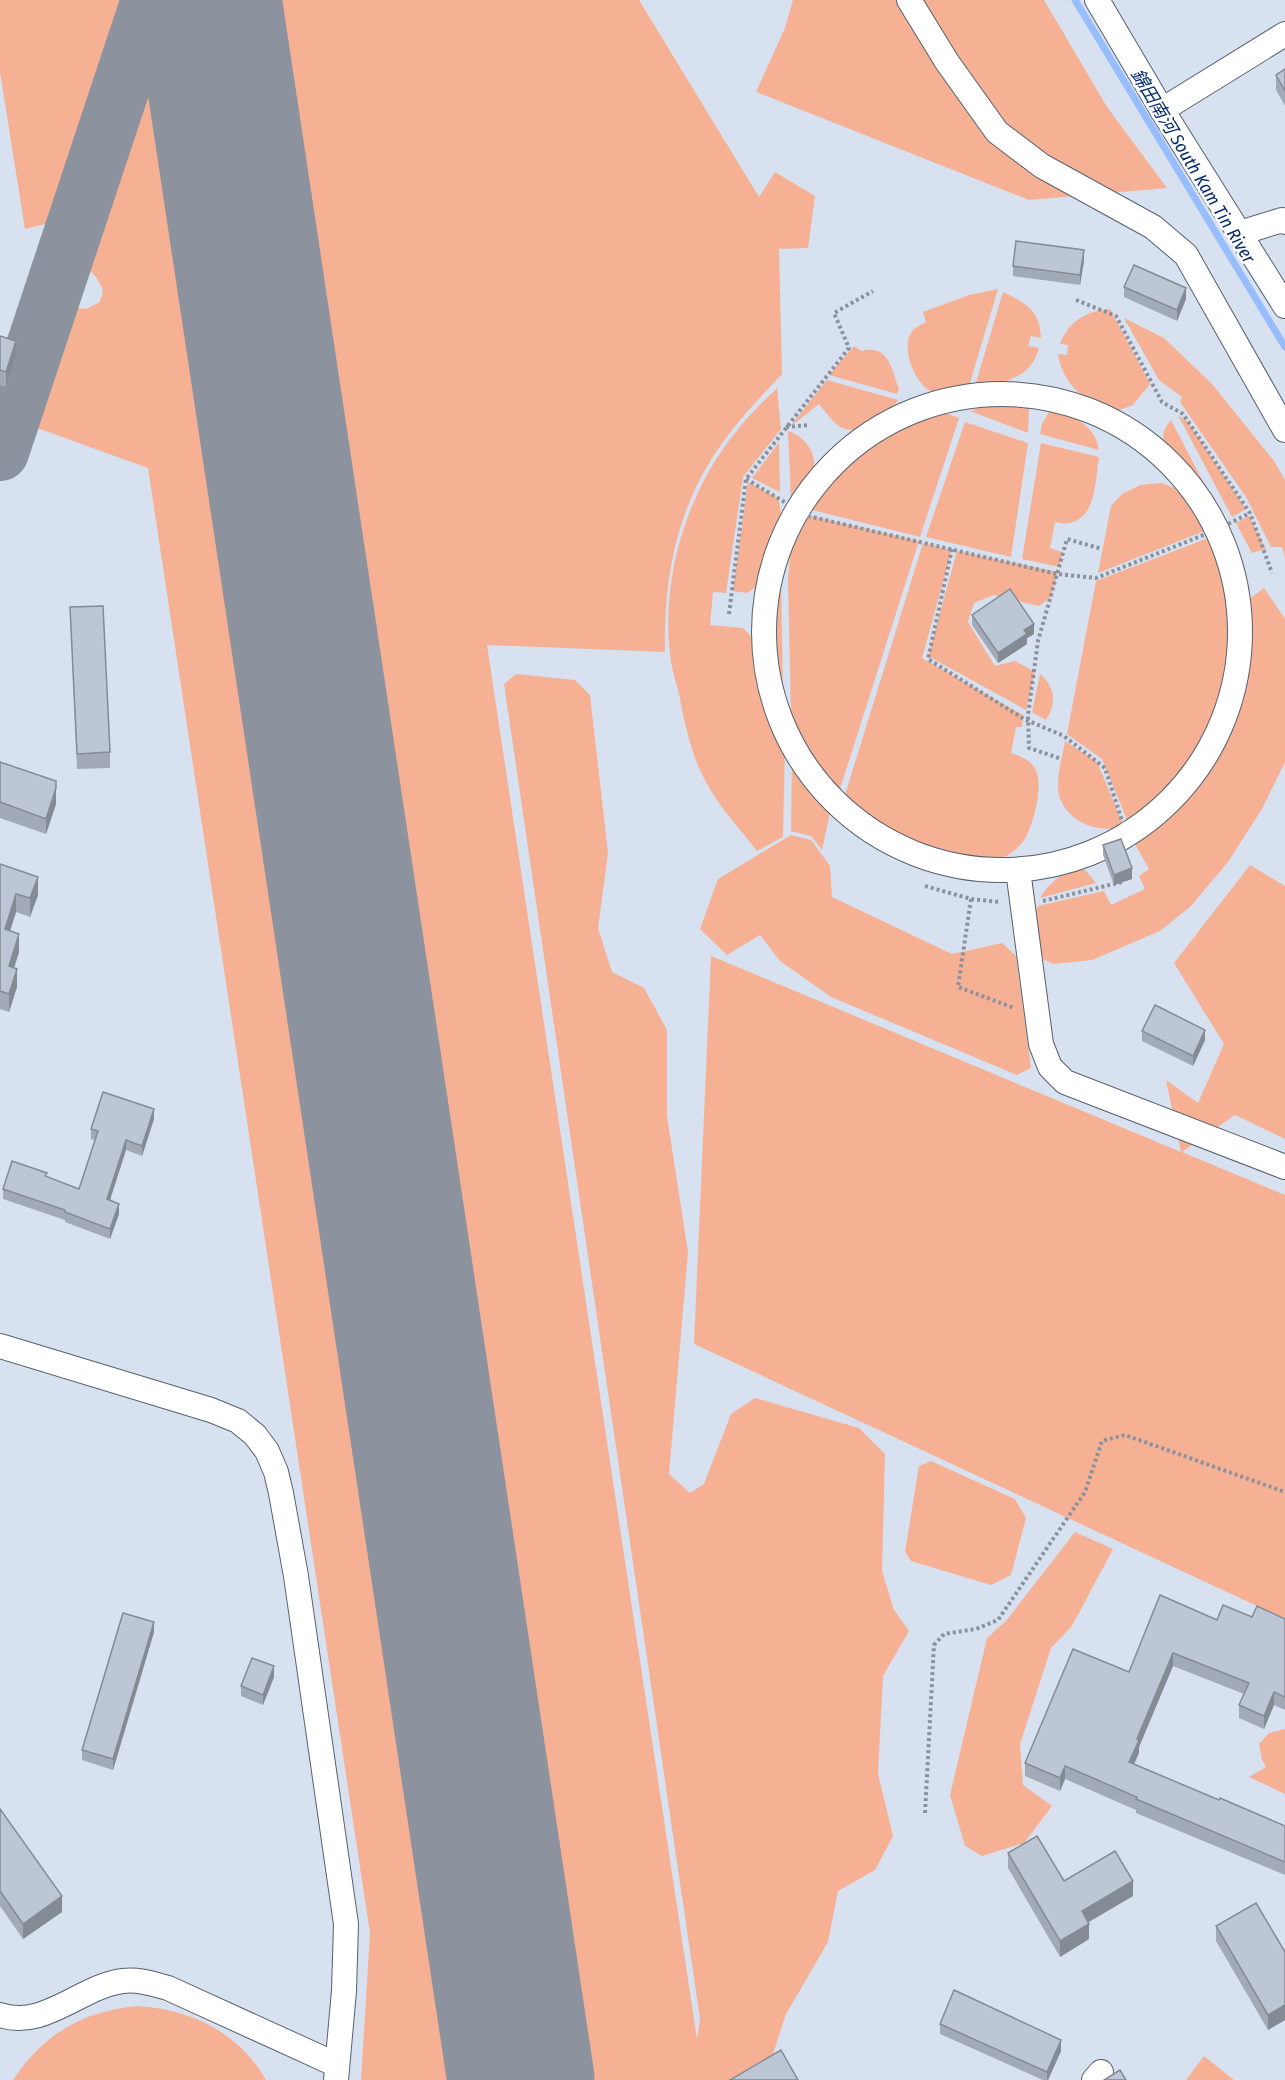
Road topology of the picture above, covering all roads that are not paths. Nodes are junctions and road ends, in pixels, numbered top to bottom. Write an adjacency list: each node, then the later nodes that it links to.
1 (909, 0): 8 (street)
2 (1097, 0): 4 (street)
3 (1285, 34): 4 (street)
4 (1162, 110): 6 (street)
5 (1283, 221): 6 (street)
6 (1240, 233): 7 (street)
7 (1285, 306)
8 (1285, 430)
9 (1018, 870): 9 (street); 10 (street)
10 (1285, 1167)
11 (0, 1346): 13 (street)
12 (0, 2015): 13 (street)
13 (337, 2072)

